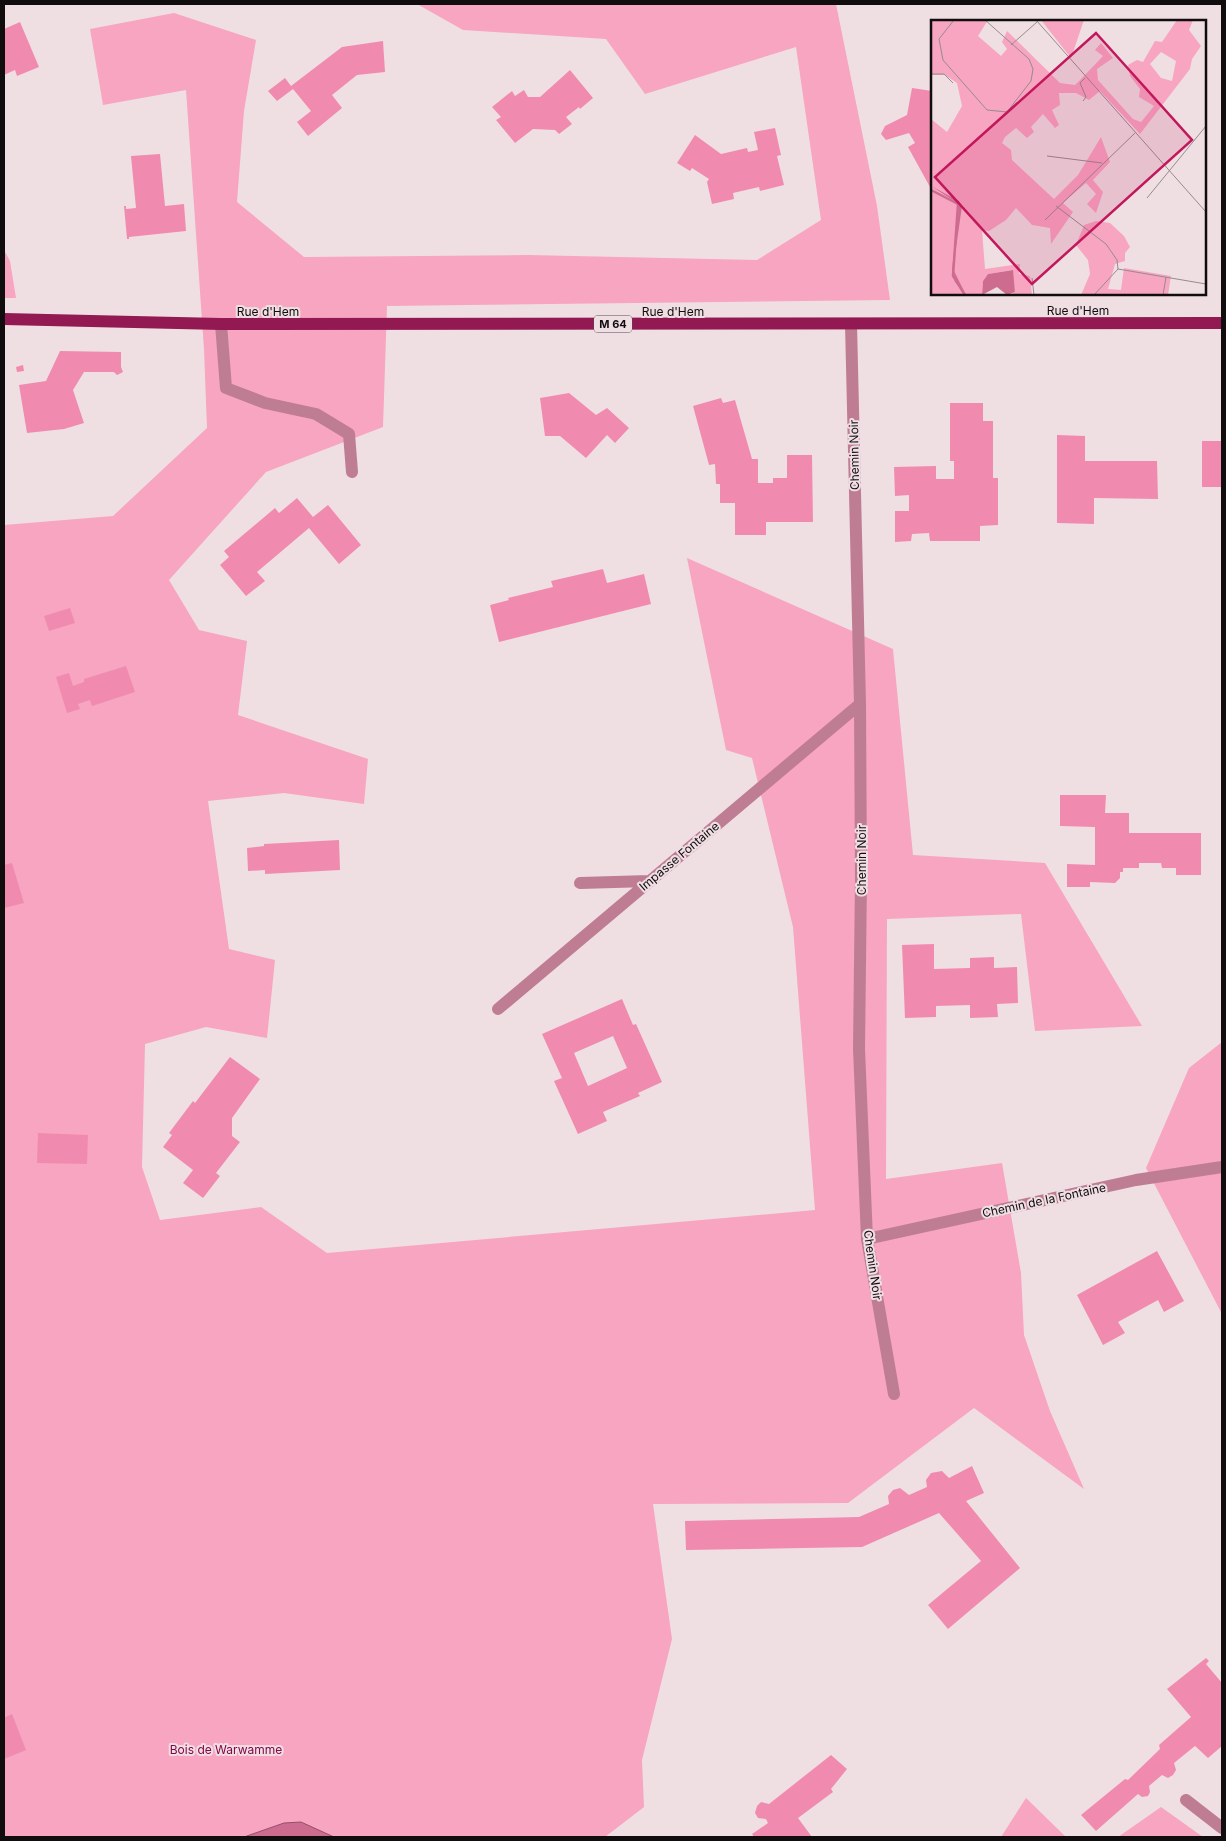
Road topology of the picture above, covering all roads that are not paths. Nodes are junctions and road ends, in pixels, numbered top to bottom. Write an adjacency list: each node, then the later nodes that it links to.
1 (4, 320): 3 (main road, Rue d'Hem / M 64)
2 (1222, 323): 4 (main road, Rue d'Hem / M 64)
3 (222, 324): 4 (main road, Rue d'Hem / M 64); 5 (street)
4 (852, 324): 6 (street, Chemin Noir)
5 (352, 472)
6 (860, 704): 7 (street, Impasse Fontaine); 11 (street, Chemin Noir)
7 (649, 881): 8 (street); 9 (street, Impasse Fontaine)
8 (580, 883)
9 (498, 1009)
10 (1222, 1167): 11 (street, Chemin de la Fontaine)
11 (868, 1239): 12 (street, Chemin Noir)
12 (894, 1394)
13 (1186, 1800): 14 (street)
14 (1222, 1828)

